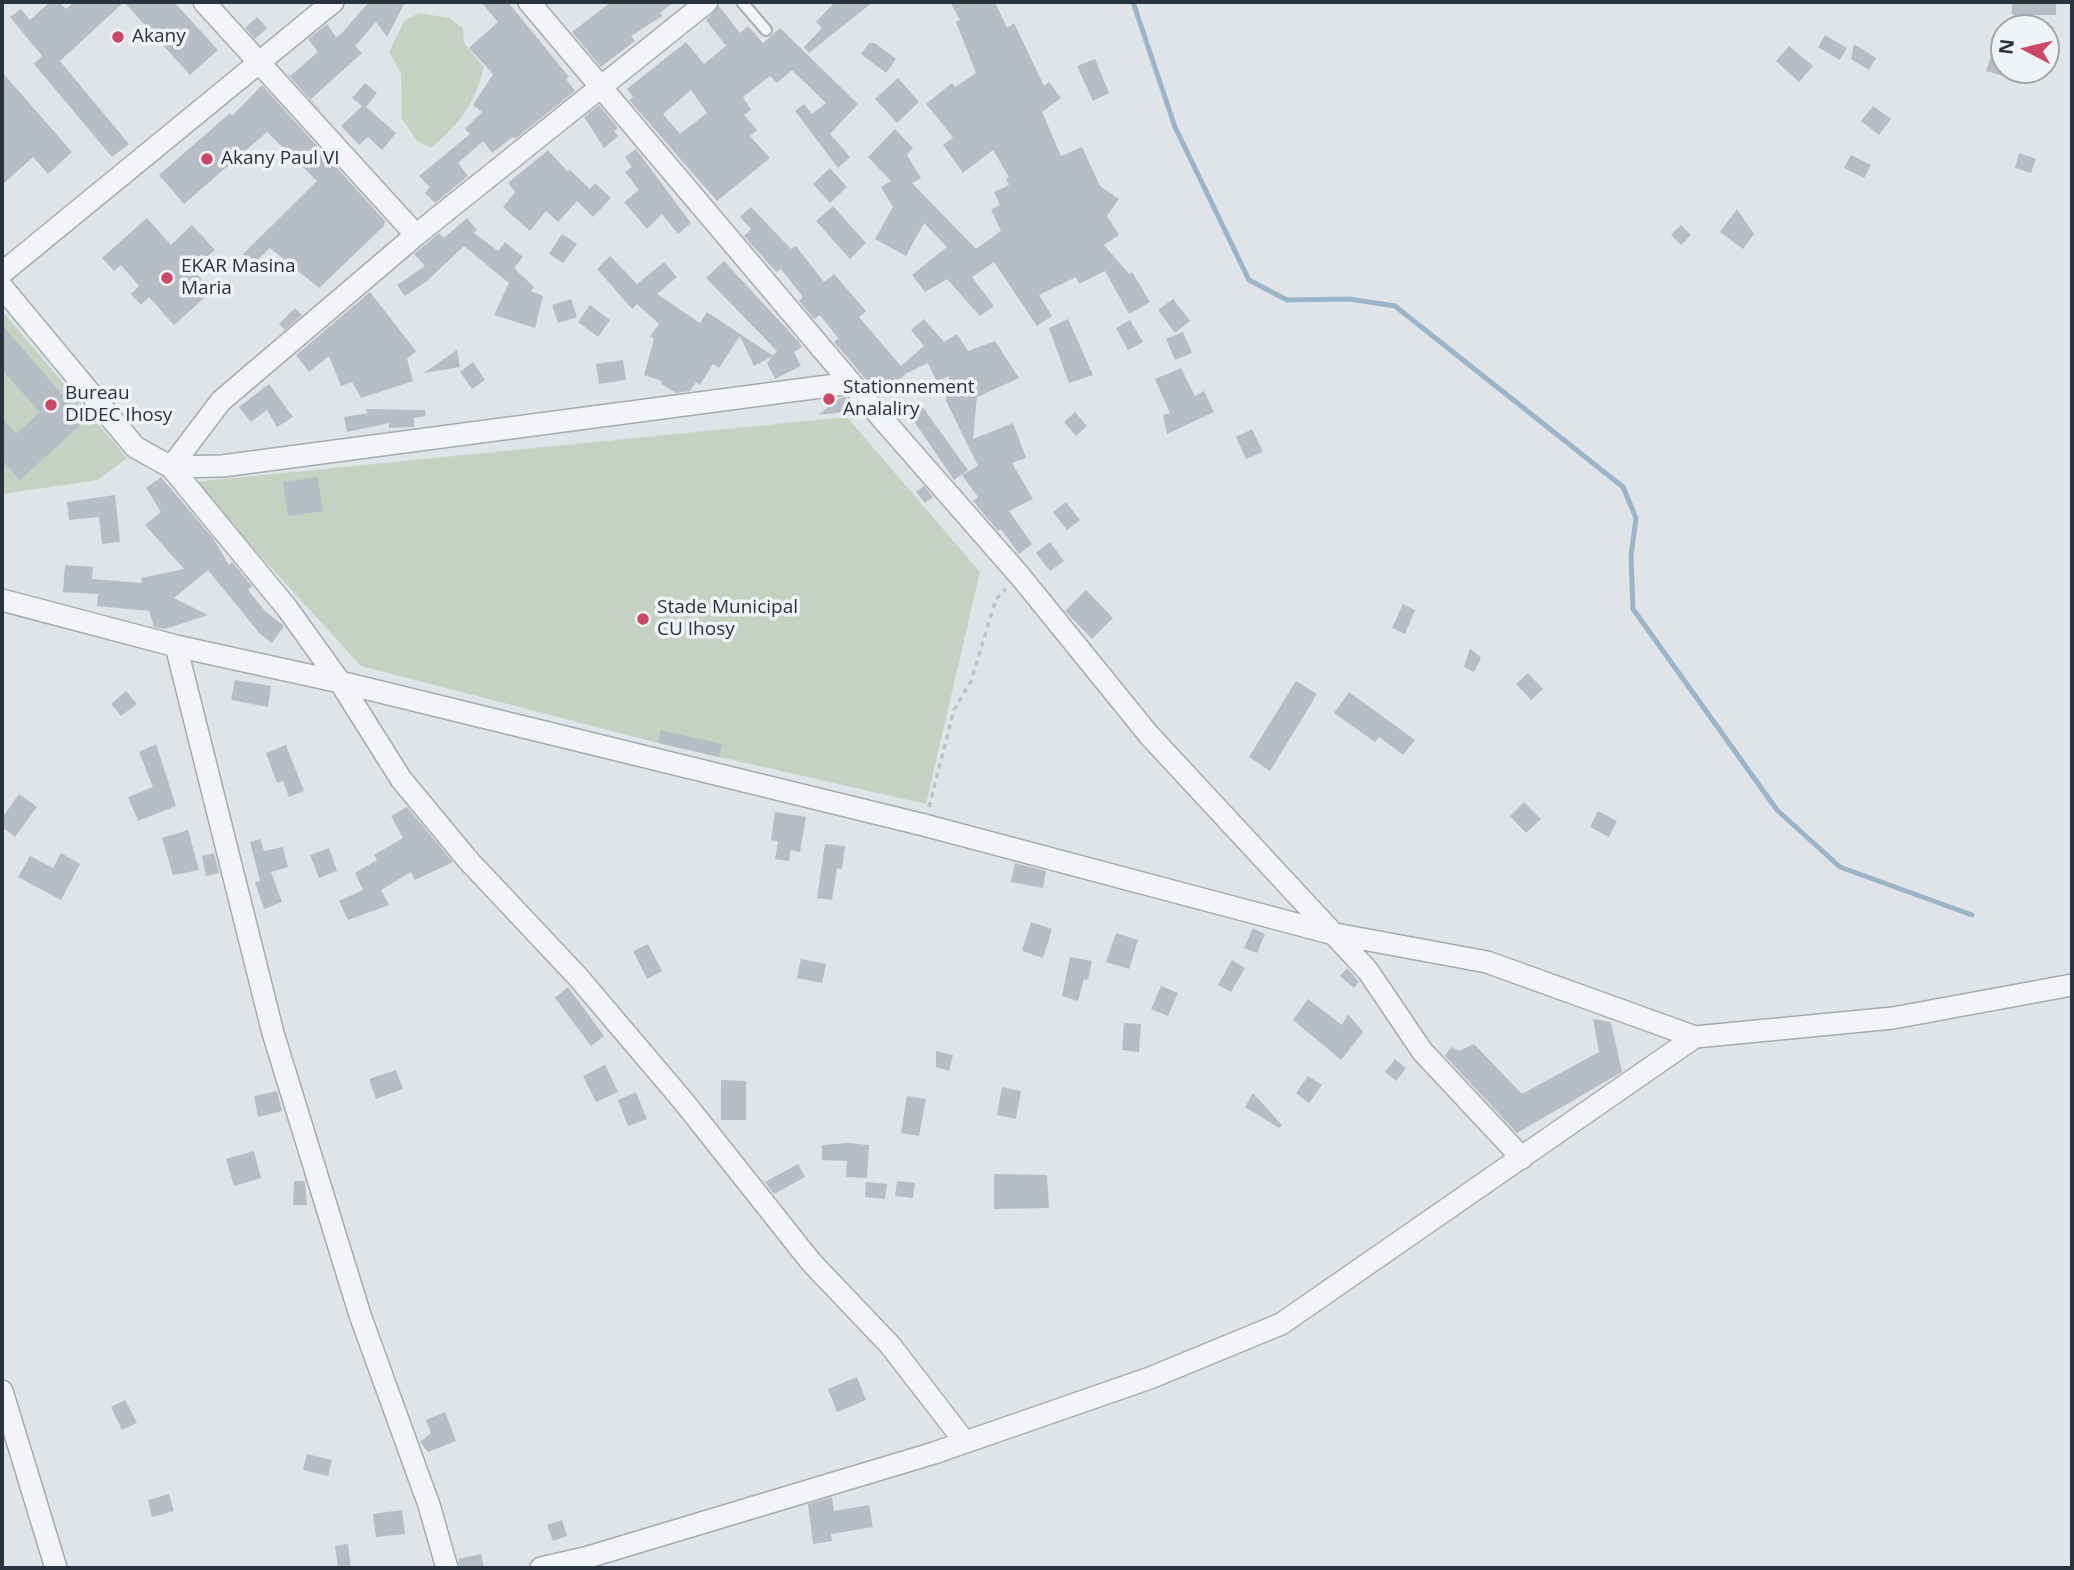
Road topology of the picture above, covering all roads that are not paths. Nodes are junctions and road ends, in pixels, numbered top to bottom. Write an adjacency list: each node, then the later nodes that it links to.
1 (204, 2): 7 (street)
2 (333, 2): 7 (street)
3 (529, 2): 8 (street)
4 (707, 2): 8 (street)
5 (742, 2): 6 (lane)
6 (766, 30)
7 (258, 63): 9 (street); 10 (street)
8 (603, 87): 9 (street); 12 (street)
9 (416, 235): 13 (street)
10 (2, 273)
11 (2, 287): 13 (street)
12 (851, 383): 13 (street); 17 (street)
13 (171, 467): 16 (street)
14 (2, 600): 15 (street)
15 (176, 646): 16 (street); 24 (street)
16 (340, 682): 17 (street); 22 (street)
17 (1330, 933): 19 (street); 20 (street)
18 (2072, 985): 19 (street)
19 (1695, 1037): 20 (street)
20 (1522, 1158): 22 (street)
21 (2, 1391): 23 (street)
22 (965, 1442): 25 (street)
23 (56, 1568)
24 (447, 1568)
25 (541, 1568)

